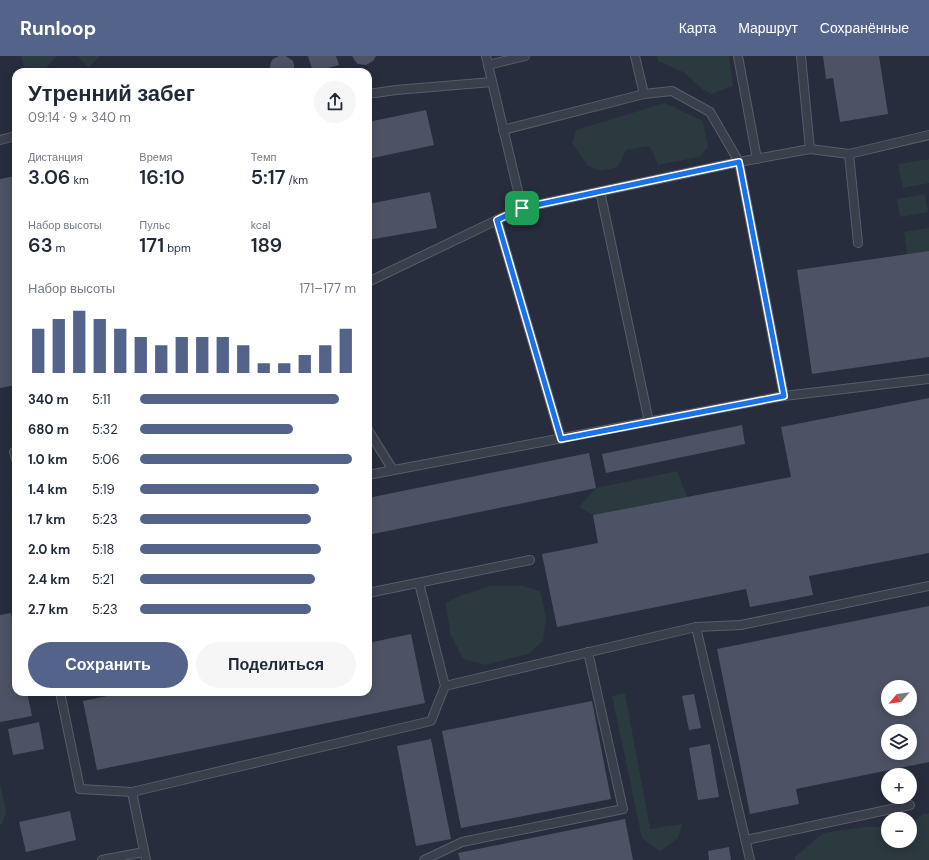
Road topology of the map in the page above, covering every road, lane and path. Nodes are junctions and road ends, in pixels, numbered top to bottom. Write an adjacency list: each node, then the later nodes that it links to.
1 (486, 56): 6 (lane)
2 (524, 56): 6 (lane)
3 (635, 56): 9 (lane)
4 (738, 56): 16 (lane)
5 (801, 56): 14 (lane)
6 (488, 65): 7 (lane)
7 (492, 82): 8 (lane); 10 (lane)
8 (372, 93)
9 (644, 94): 10 (lane); 17 (lane)
10 (504, 130): 19 (lane)
11 (929, 135): 15 (lane)
12 (12, 137): 13 (lane)
13 (0, 140)
14 (810, 149): 15 (lane); 16 (lane)
15 (849, 154): 21 (lane)
16 (757, 159): 17 (lane)
17 (739, 162): 18 (lane); 24 (lane)
18 (600, 192): 19 (lane); 25 (lane)
19 (522, 208): 20 (lane)
20 (497, 220): 22 (lane); 27 (lane)
21 (858, 243)
22 (372, 280)
23 (929, 379): 24 (lane)
24 (784, 396): 25 (lane)
25 (649, 422): 27 (lane)
26 (372, 436): 28 (lane)
27 (561, 439): 28 (lane)
28 (393, 470): 29 (lane)
29 (372, 474)
30 (530, 560): 31 (lane)
31 (418, 582): 33 (lane); 36 (lane)
32 (929, 586): 34 (lane)
33 (372, 592)
34 (696, 627): 35 (lane); 40 (lane)
35 (588, 652): 36 (lane); 43 (lane)
36 (445, 686): 38 (lane)
37 (61, 696): 38 (lane)
38 (132, 792): 41 (lane)
39 (910, 805): 40 (lane)
40 (746, 840): 44 (lane)
41 (145, 856): 42 (lane)
42 (102, 860)
43 (424, 860)
44 (750, 860)

